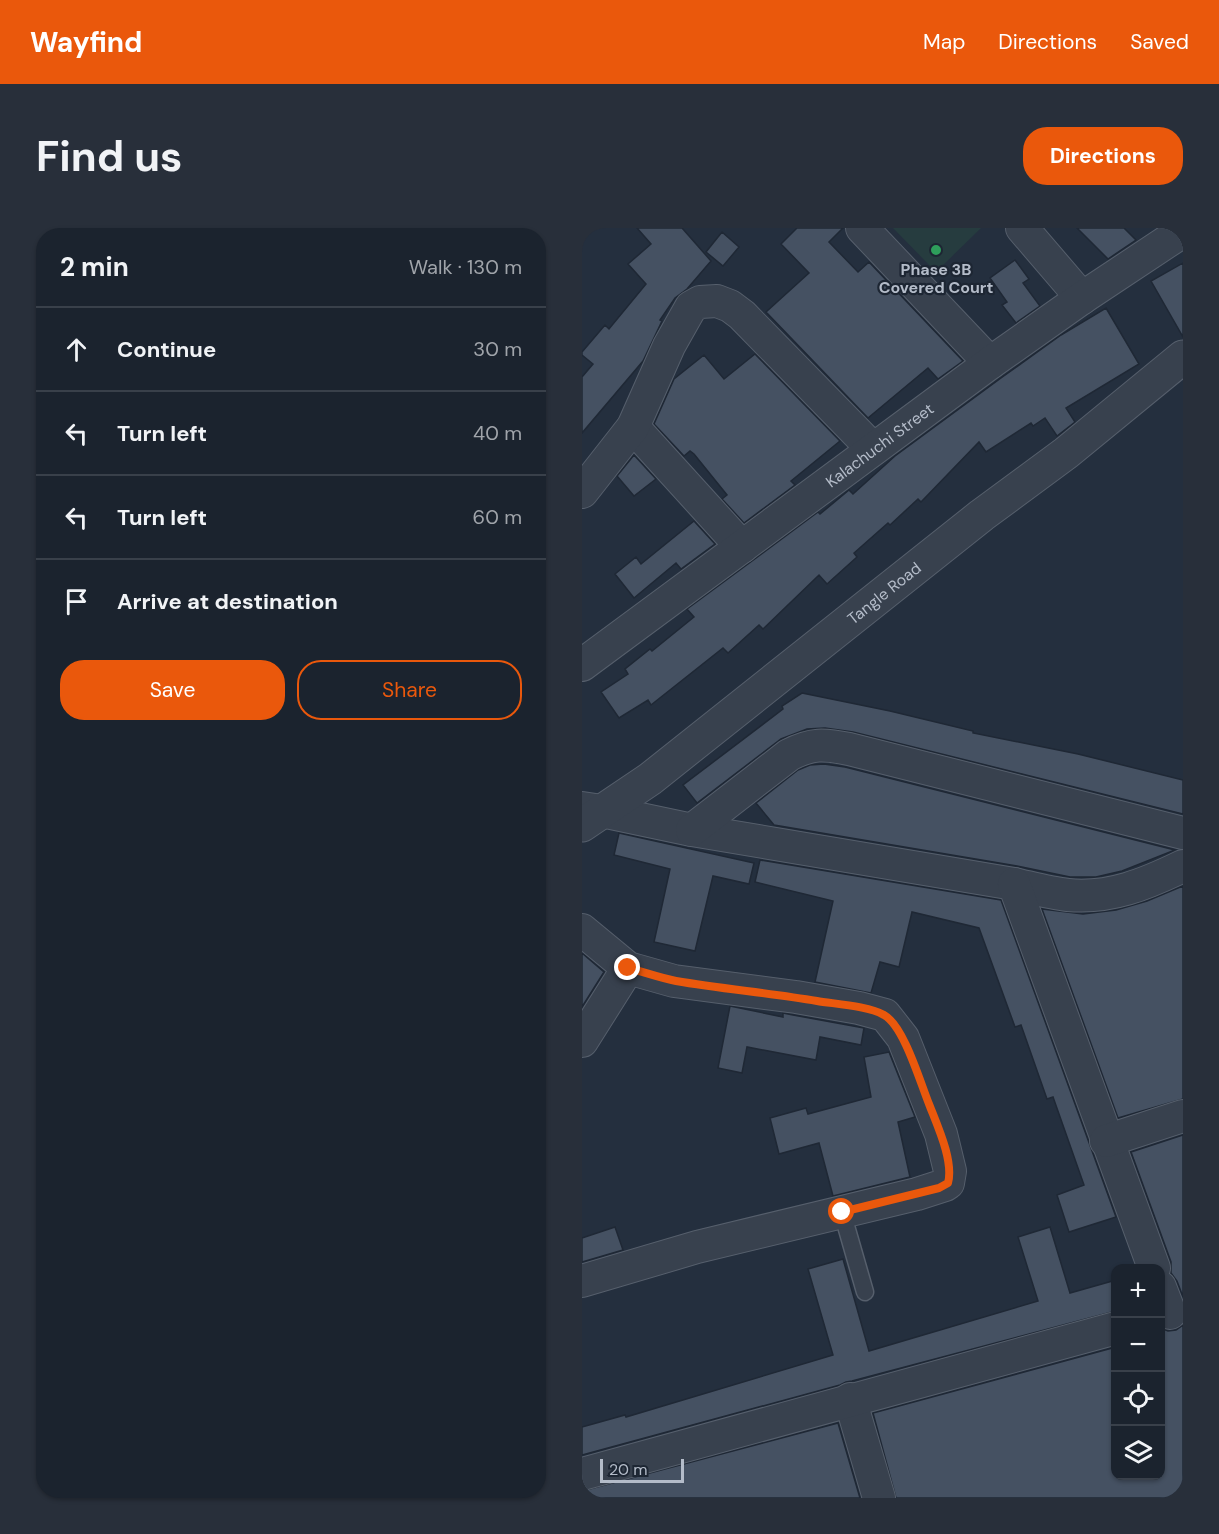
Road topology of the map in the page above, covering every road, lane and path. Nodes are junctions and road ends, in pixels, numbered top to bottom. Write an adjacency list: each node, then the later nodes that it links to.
1 (862, 228): 6 (street)
2 (1022, 228): 4 (street)
3 (1183, 231): 4 (street, Kalachuchi Street)
4 (1082, 298): 6 (street, Kalachuchi Street)
5 (1183, 357): 12 (street, Tangle Road)
6 (990, 363): 8 (street, Kalachuchi Street)
7 (633, 427): 8 (street); 9 (street); 10 (street)
8 (873, 449): 10 (street, Kalachuchi Street)
9 (582, 492)
10 (742, 547): 11 (street, Kalachuchi Street)
11 (582, 665)
12 (589, 815): 13 (street)
13 (692, 830): 14 (street); 16 (street)
14 (1183, 833)
15 (1183, 866): 16 (street)
16 (1014, 884): 21 (street)
17 (582, 930): 18 (street)
18 (628, 968): 19 (street); 22 (street)
19 (582, 1041)
20 (1183, 1116): 21 (street)
21 (1106, 1141): 23 (street)
22 (842, 1212): 24 (street); 25 (lane)
23 (1152, 1264)
24 (582, 1281)
25 (865, 1292)
26 (1111, 1329): 27 (street)
27 (850, 1399): 28 (street); 29 (street)
28 (582, 1474)
29 (879, 1498)

